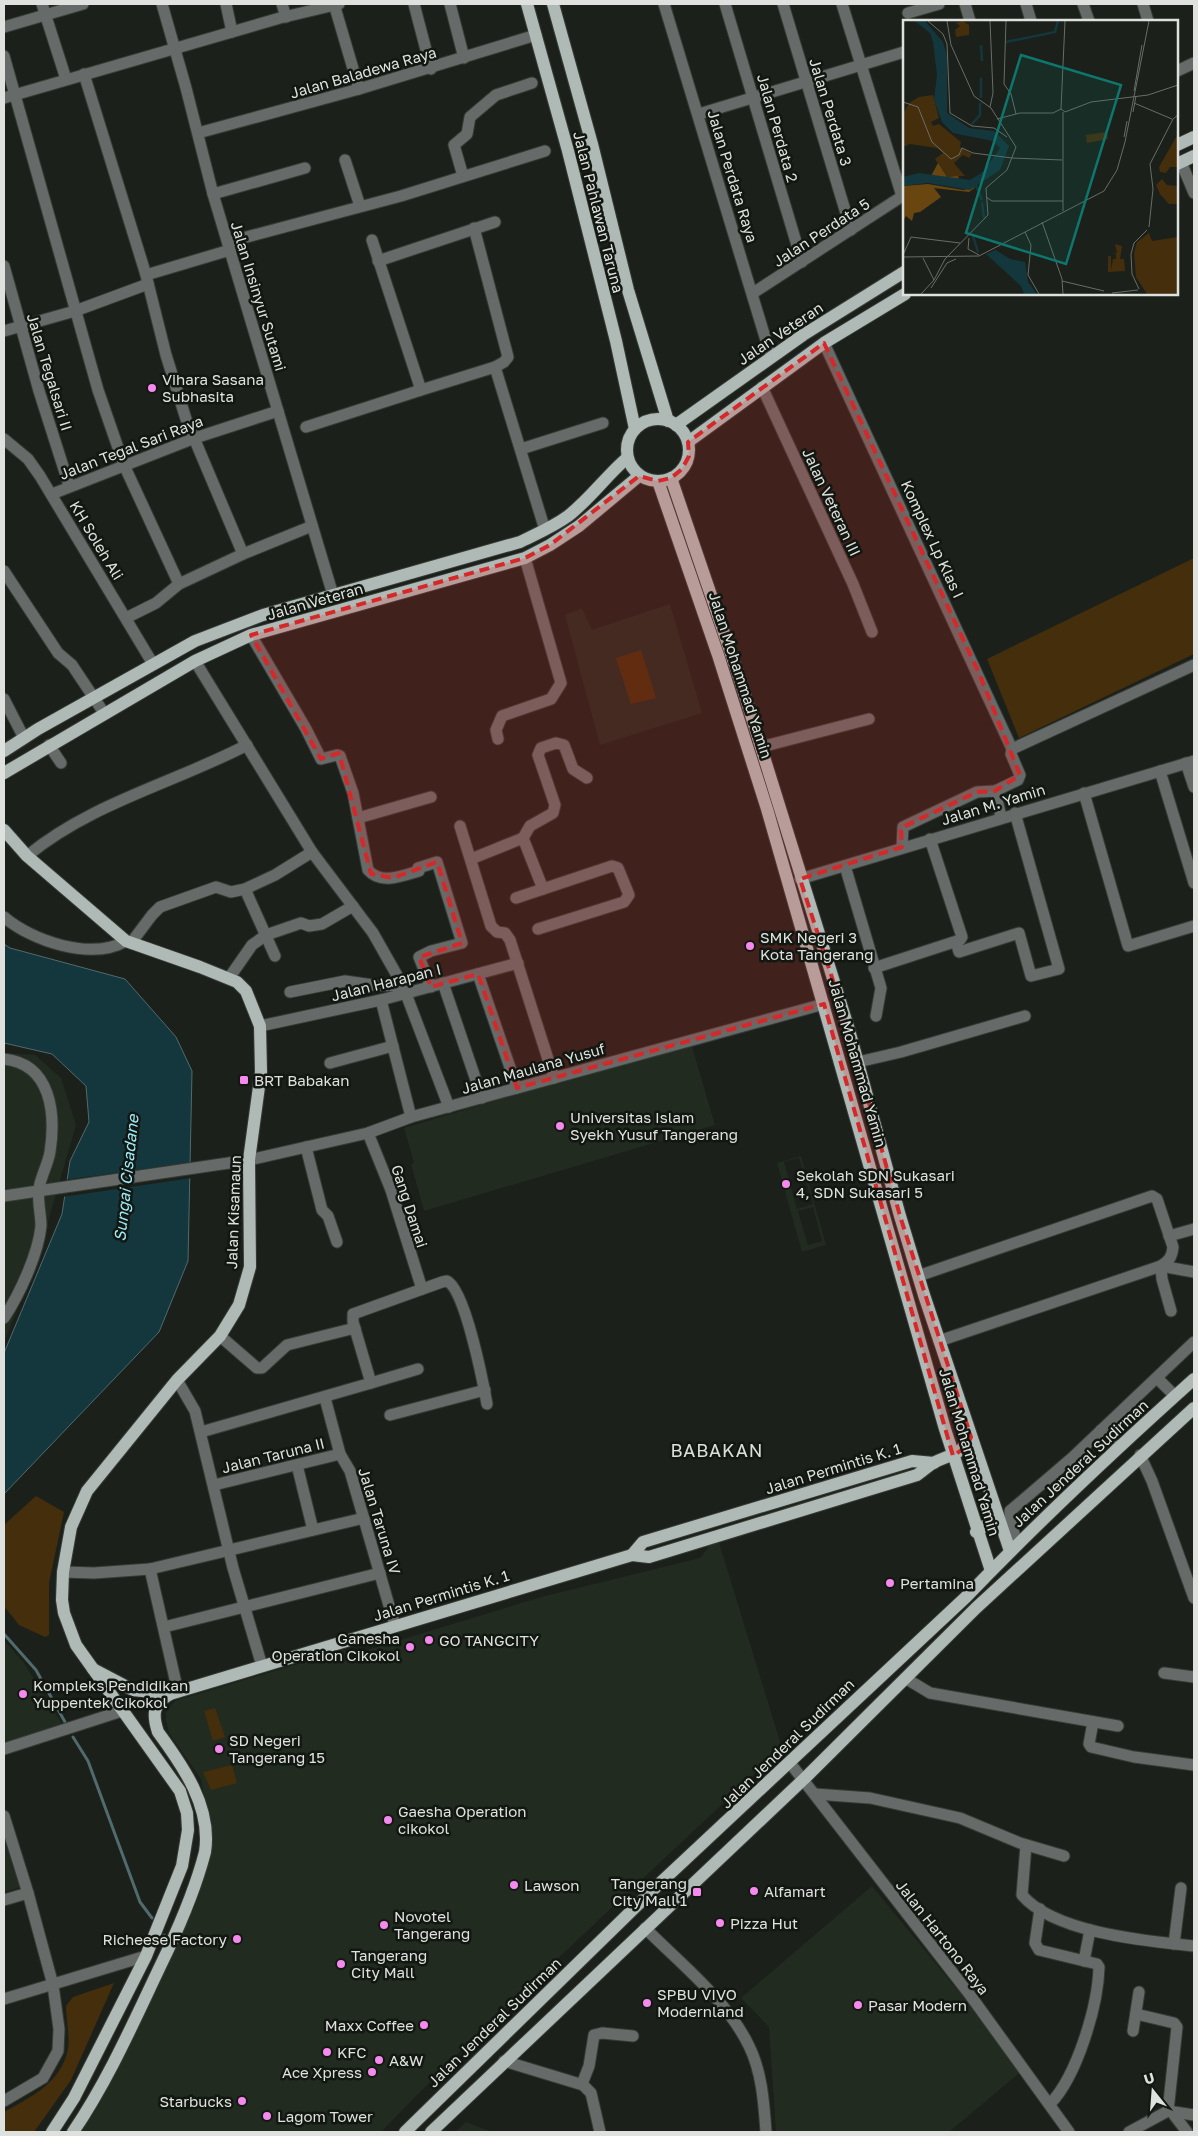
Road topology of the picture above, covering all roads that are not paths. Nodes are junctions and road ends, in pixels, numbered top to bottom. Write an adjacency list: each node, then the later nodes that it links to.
1 (42, 4): 21 (street)
2 (83, 4): 21 (street)
3 (162, 4): 30 (street, Jalan Insinyur Sutami)
4 (226, 4): 28 (street)
5 (282, 4): 22 (street)
6 (336, 4): 22 (street); 42 (street)
7 (414, 4): 36 (street)
8 (450, 4): 33 (street)
9 (527, 4): 29 (main road, Jalan Pahlawan Taruna)
10 (553, 4): 82 (main road, Jalan Pahlawan Taruna)
11 (664, 4): 46 (street, Jalan Perdata Raya)
12 (725, 4): 44 (street, Jalan Perdata 2)
13 (783, 4): 40 (street, Jalan Perdata 3)
14 (842, 4): 35 (street)
15 (939, 4): 20 (street)
16 (965, 4): 23 (street)
17 (1026, 4): 24 (street)
18 (1083, 4): 25 (street)
19 (1143, 4): 26 (street)
20 (908, 13)
21 (46, 15): 27 (street); 39 (street)
22 (286, 17): 28 (street)
23 (970, 20)
24 (1031, 20)
25 (1089, 20)
26 (1148, 20)
27 (4, 27)
28 (232, 32): 30 (street)
29 (536, 35): 33 (street, Jalan Baladewa Raya); 84 (main road, Jalan Pahlawan Taruna)
30 (175, 49): 38 (street); 47 (street, Jalan Insinyur Sutami)
31 (903, 52): 35 (street)
32 (4, 56): 43 (street)
33 (464, 58): 36 (street, Jalan Baladewa Raya)
34 (1194, 63): 37 (street)
35 (860, 64): 40 (street); 58 (street)
36 (431, 69): 42 (street, Jalan Baladewa Raya)
37 (1178, 71)
38 (84, 74): 39 (street); 69 (street)
39 (66, 79): 43 (street)
40 (806, 80): 44 (street); 62 (street, Jalan Perdata 3)
41 (532, 83): 55 (street)
42 (359, 90): 47 (street, Jalan Baladewa Raya)
43 (15, 94): 45 (street); 72 (street)
44 (753, 97): 46 (street); 66 (street, Jalan Perdata 2)
45 (4, 98)
46 (699, 114): 70 (street, Jalan Perdata Raya)
47 (198, 133): 57 (street, Jalan Insinyur Sutami)
48 (1194, 137): 49 (main road)
49 (1178, 145)
50 (545, 151): 55 (street)
51 (1194, 156): 53 (main road)
52 (346, 160): 59 (street)
53 (1179, 163): 56 (street)
54 (304, 168): 57 (street)
55 (463, 176): 59 (street)
56 (1194, 193)
57 (213, 194): 64 (street, Jalan Insinyur Sutami)
58 (903, 196): 62 (street, Jalan Perdata 5)
59 (360, 206): 64 (street)
60 (495, 222): 61 (street)
61 (474, 228): 65 (street); 77 (street)
62 (850, 230): 66 (street, Jalan Perdata 5)
63 (372, 240): 65 (street)
64 (229, 246): 69 (street); 80 (street, Jalan Insinyur Sutami)
65 (378, 261): 79 (street)
66 (802, 262): 70 (street, Jalan Perdata 5)
67 (4, 266): 73 (street, Jalan Tegalsari II)
68 (903, 273): 76 (main road, Jalan Veteran)
69 (147, 279): 72 (street); 85 (street)
70 (753, 293): 76 (street, Jalan Perdata Raya)
71 (903, 295): 75 (main road)
72 (75, 310): 73 (street); 90 (street)
73 (20, 326): 74 (street); 94 (street, Jalan Tegalsari II)
74 (4, 331)
75 (824, 343): 78 (main road); 121 (street, Komplex Lp Klas I)
76 (771, 357): 82 (main road, Jalan Veteran)
77 (495, 367): 79 (street); 88 (street)
78 (762, 387): 87 (main road); 106 (street, Jalan Veteran III)
79 (422, 390): 83 (street)
80 (278, 411): 85 (street, Jalan Tegal Sari Raya); 96 (street, Jalan Insinyur Sutami)
81 (602, 423): 88 (street)
82 (672, 423): 84 (main road); 87 (main road)
83 (306, 427)
84 (635, 429): 89 (main road)
85 (195, 438): 90 (street, Jalan Tegal Sari Raya); 98 (street)
86 (4, 439): 95 (street, KH Soleh Ali)
87 (688, 442): 92 (main road)
88 (521, 449): 97 (street)
89 (627, 458): 91 (main road); 97 (main road, Jalan Veteran)
90 (124, 465): 94 (street, Jalan Tegal Sari Raya); 103 (street)
91 (639, 476): 93 (main road); 99 (main road, Jalan Veteran)
92 (671, 478): 93 (main road); 119 (main road, Jalan Mohammad Yamin)
93 (658, 482): 165 (main road, Jalan Mohammad Yamin)
94 (69, 485): 95 (street, Jalan Tegal Sari Raya)
95 (52, 494): 105 (street, KH Soleh Ali)
96 (312, 526): 98 (street); 104 (street, Jalan Insinyur Sutami)
97 (545, 530): 100 (main road, Jalan Veteran)
98 (243, 554): 103 (street)
99 (525, 558): 102 (main road, Jalan Veteran); 116 (street)
100 (439, 566): 102 (main road); 104 (main road, Jalan Veteran)
101 (4, 571): 112 (street)
102 (446, 580): 107 (main road, Jalan Veteran)
103 (178, 584): 105 (street)
104 (333, 595): 109 (main road, Jalan Veteran)
105 (126, 618): 109 (street, KH Soleh Ali)
106 (872, 632)
107 (251, 635): 108 (main road, Jalan Veteran); 133 (street)
108 (196, 661): 113 (main road, Jalan Veteran); 118 (street)
109 (153, 664): 112 (main road, Jalan Veteran)
110 (1194, 665): 121 (street)
111 (4, 698): 115 (street)
112 (94, 698): 113 (street); 115 (main road, Jalan Veteran)
113 (104, 713): 117 (main road, Jalan Veteran)
114 (869, 719): 119 (street)
115 (24, 738): 120 (main road, Jalan Veteran)
116 (498, 739)
117 (49, 745): 123 (street); 125 (main road, Jalan Veteran)
118 (247, 745): 139 (street); 140 (street)
119 (761, 747): 143 (main road, Jalan Mohammad Yamin)
120 (4, 751)
121 (1012, 751): 128 (street)
122 (1190, 762): 124 (street, Jalan M. Yamin); 127 (street)
123 (61, 763)
124 (1160, 771): 129 (street, Jalan M. Yamin); 144 (street)
125 (4, 773)
126 (587, 778): 136 (street)
127 (1194, 787)
128 (995, 791): 132 (street); 138 (street)
129 (1084, 793): 131 (street, Jalan M. Yamin); 150 (street)
130 (431, 797): 133 (street)
131 (1016, 813): 132 (street, Jalan M. Yamin); 154 (street)
132 (1001, 817): 137 (street, Jalan M. Yamin)
133 (358, 818): 161 (street)
134 (460, 826): 141 (street)
135 (4, 830): 140 (main road, Jalan Kisamaun)
136 (523, 838): 141 (street); 146 (street)
137 (930, 839): 138 (street, Jalan M. Yamin); 154 (street)
138 (902, 847): 142 (street, Jalan M. Yamin)
139 (312, 852): 145 (street); 148 (street)
140 (27, 856): 153 (main road, Jalan Kisamaun)
141 (471, 859): 156 (street)
142 (844, 866): 143 (street, Jalan M. Yamin); 157 (street)
143 (800, 879): 171 (main road, Jalan Mohammad Yamin)
144 (1194, 883)
145 (245, 889): 152 (street); 153 (street)
146 (543, 889): 147 (street); 151 (street)
147 (516, 898)
148 (353, 906): 152 (street); 162 (street)
149 (4, 917): 153 (street)
150 (1194, 926)
151 (538, 929)
152 (266, 935): 155 (street); 159 (street)
153 (128, 942): 159 (main road, Jalan Kisamaun)
154 (956, 942): 157 (street)
155 (274, 956)
156 (518, 963): 158 (street, Jalan Harapan I); 173 (street)
157 (874, 968): 166 (street)
158 (478, 974): 160 (street, Jalan Harapan I); 174 (street)
159 (229, 978): 168 (main road, Jalan Kisamaun)
160 (443, 984): 161 (street, Jalan Harapan I); 175 (street)
161 (431, 987): 162 (street, Jalan Harapan I)
162 (405, 990): 163 (street); 164 (street, Jalan Harapan I); 176 (street)
163 (290, 992)
164 (381, 1000): 168 (street, Jalan Harapan I); 169 (street)
165 (824, 1004): 173 (street, Jalan Maulana Yusuf); 213 (main road, Jalan Mohammad Yamin)
166 (876, 1016)
167 (1024, 1016): 171 (street)
168 (260, 1026): 180 (main road, Jalan Kisamaun)
169 (393, 1046): 172 (street); 177 (street)
170 (4, 1059): 181 (street)
171 (858, 1062): 188 (main road, Jalan Mohammad Yamin)
172 (330, 1063)
173 (554, 1078): 174 (street, Jalan Maulana Yusuf)
174 (517, 1088): 175 (street, Jalan Maulana Yusuf)
175 (482, 1098): 176 (street, Jalan Maulana Yusuf)
176 (449, 1107): 177 (street, Jalan Maulana Yusuf)
177 (411, 1117): 178 (street, Jalan Maulana Yusuf)
178 (368, 1133): 179 (street, Jalan Maulana Yusuf); 189 (street, Gang Damai)
179 (306, 1147): 180 (street, Jalan Maulana Yusuf); 185 (street)
180 (249, 1160): 181 (street, Jalan Maulana Yusuf); 193 (main road, Jalan Kisamaun)
181 (38, 1189): 182 (street, Jalan Maulana Yusuf); 191 (street)
182 (4, 1196)
183 (1194, 1229): 184 (street)
184 (1169, 1236): 186 (street); 188 (street)
185 (337, 1242)
186 (1160, 1266): 187 (street); 190 (street); 194 (street)
187 (1194, 1272)
188 (918, 1276): 194 (main road, Jalan Mohammad Yamin)
189 (422, 1289): 192 (street); 201 (street)
190 (1171, 1311)
191 (4, 1318)
192 (355, 1328): 193 (street); 200 (street)
193 (220, 1336): 199 (main road, Jalan Kisamaun)
194 (939, 1341): 209 (main road, Jalan Mohammad Yamin)
195 (1194, 1342): 197 (street)
196 (418, 1369): 200 (street)
197 (1157, 1378): 202 (street); 207 (street)
198 (1194, 1379): 202 (main road, Jalan Jenderal Sudirman)
199 (177, 1380): 208 (street); 224 (main road, Jalan Kisamaun)
200 (371, 1384): 203 (street)
201 (484, 1390): 204 (street); 206 (street)
202 (1175, 1396): 210 (main road, Jalan Jenderal Sudirman)
203 (325, 1398): 208 (street); 211 (street, Jalan Taruna IV)
204 (487, 1404)
205 (1194, 1408): 212 (main road)
206 (390, 1415)
207 (1101, 1430): 210 (street); 220 (street)
208 (202, 1432): 215 (street)
209 (972, 1437): 213 (main road, Jalan Permintis K. 1); 216 (main road, Jalan Mohammad Yamin)
210 (1118, 1448): 220 (main road, Jalan Jenderal Sudirman)
211 (340, 1454): 214 (street, Jalan Taruna II); 217 (street, Jalan Taruna IV)
212 (1140, 1455): 226 (street); 235 (main road)
213 (953, 1456): 219 (main road, Jalan Mohammad Yamin); 229 (main road, Jalan Permintis K. 1)
214 (297, 1465): 215 (street, Jalan Taruna II); 218 (street)
215 (214, 1485): 221 (street)
216 (997, 1517): 219 (main road); 220 (main road, Jalan Mohammad Yamin)
217 (364, 1518): 218 (street); 225 (street, Jalan Taruna IV)
218 (313, 1530): 221 (street)
219 (976, 1532): 223 (main road, Jalan Mohammad Yamin)
220 (1013, 1548): 223 (main road, Jalan Jenderal Sudirman)
221 (229, 1549): 222 (street); 228 (street)
222 (150, 1569): 224 (street); 230 (street)
223 (991, 1571): 241 (main road, Jalan Jenderal Sudirman)
224 (63, 1572): 232 (main road, Jalan Kisamaun)
225 (380, 1573): 228 (street); 229 (street, Jalan Taruna IV)
226 (1192, 1584): 227 (street)
227 (1194, 1598)
228 (244, 1607): 230 (street); 231 (street)
229 (395, 1626): 231 (main road, Jalan Permintis K. 1)
230 (164, 1627): 236 (street)
231 (262, 1666): 236 (main road, Jalan Permintis K. 1)
232 (90, 1667): 236 (main road, Jalan Permintis K. 1); 237 (main road, Jalan Kisamaun)
233 (1164, 1673): 234 (street)
234 (1194, 1677)
235 (905, 1678): 238 (street); 243 (main road)
236 (174, 1693): 268 (main road)
237 (122, 1711): 240 (street); 256 (main road, Jalan Kisamaun)
238 (1093, 1722): 239 (street); 242 (street)
239 (1118, 1726)
240 (4, 1749)
241 (790, 1763): 243 (street, Jalan Hartono Raya); 275 (main road, Jalan Jenderal Sudirman)
242 (1194, 1765)
243 (804, 1779): 244 (street, Jalan Hartono Raya); 252 (main road)
244 (814, 1794): 246 (street); 269 (street, Jalan Hartono Raya)
245 (4, 1816): 249 (street)
246 (1026, 1845): 247 (street); 251 (street)
247 (1064, 1856)
248 (1181, 1888): 254 (street)
249 (28, 1893): 250 (street); 258 (street)
250 (4, 1900)
251 (1040, 1909): 253 (street); 257 (street)
252 (645, 1928): 264 (main road); 278 (street)
253 (1090, 1930): 254 (street); 257 (street)
254 (1174, 1944): 255 (street)
255 (1194, 1946)
256 (146, 1956): 258 (street); 266 (main road, Jalan Kisamaun)
257 (1084, 1961): 269 (street)
258 (52, 1985): 260 (street); 267 (street)
259 (1139, 1992): 261 (street)
260 (4, 1999)
261 (1136, 2014): 262 (street); 270 (street)
262 (1133, 2030)
263 (633, 2036): 265 (street)
264 (504, 2061): 265 (street); 276 (main road)
265 (582, 2084): 277 (street)
266 (76, 2093): 268 (main road); 273 (main road, Jalan Kisamaun)
267 (4, 2101)
268 (93, 2103): 274 (main road)
269 (1050, 2104): 279 (street, Jalan Hartono Raya)
270 (1170, 2111): 271 (street); 272 (street); 281 (street)
271 (1194, 2116)
272 (1142, 2129): 280 (street)
273 (52, 2132)
274 (73, 2132)
275 (405, 2132)
276 (431, 2132)
277 (600, 2132)
278 (766, 2132)
279 (1069, 2132)
280 (1129, 2132)
281 (1187, 2132)

